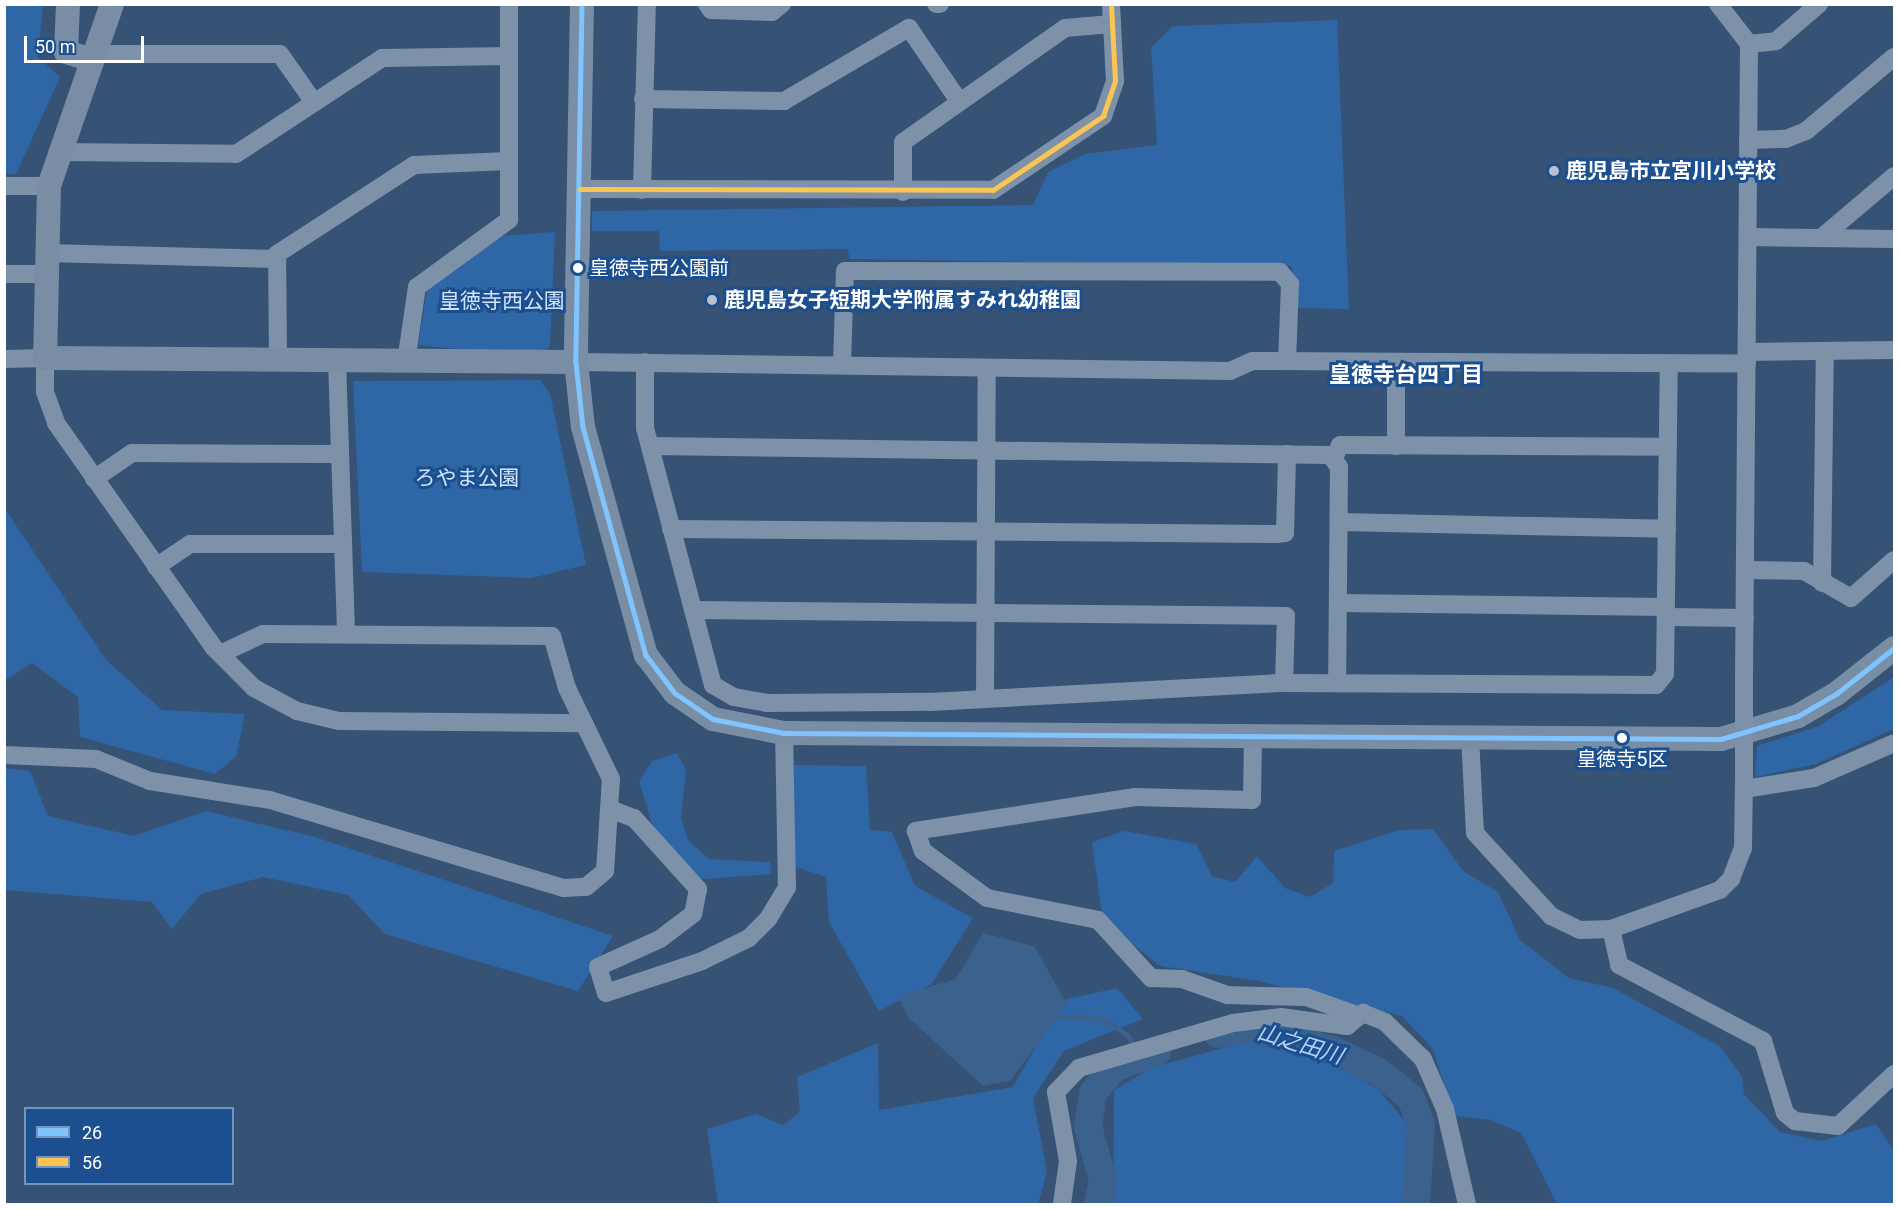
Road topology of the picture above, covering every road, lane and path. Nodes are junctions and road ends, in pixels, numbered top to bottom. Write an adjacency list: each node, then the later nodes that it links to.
1 (68, 4): 14 (street)
2 (112, 4): 14 (street)
3 (509, 4): 13 (street)
4 (582, 4): 25 (street)
5 (647, 4): 16 (street)
6 (707, 4): 7 (street)
7 (782, 4)
8 (1111, 4): 11 (street)
9 (1718, 4): 12 (street)
10 (1819, 4): 12 (street)
11 (1112, 24): 18 (street); 27 (street)
12 (1749, 44): 19 (street)
13 (509, 56): 17 (street); 21 (street)
14 (93, 57): 17 (street); 20 (street)
15 (1894, 57): 19 (street)
16 (643, 99): 18 (street); 26 (street)
17 (313, 101): 20 (street)
18 (959, 101): 27 (street)
19 (1748, 140): 28 (street)
20 (58, 152): 24 (street)
21 (509, 161): 31 (street); 42 (street)
22 (1894, 176): 29 (street)
23 (4, 186): 24 (street)
24 (49, 186): 32 (street)
25 (580, 189): 26 (street); 43 (street)
26 (642, 190): 27 (street)
27 (903, 192)
28 (1748, 237): 29 (street); 37 (street)
29 (1821, 238): 30 (street)
30 (1894, 239)
31 (277, 259): 32 (street); 39 (street)
32 (47, 264): 33 (street); 36 (street)
33 (4, 274)
34 (1894, 350): 35 (street)
35 (1825, 351): 37 (street); 65 (street)
36 (45, 358): 38 (street); 39 (street); 56 (street)
37 (1747, 358): 46 (street); 64 (street)
38 (4, 359)
39 (278, 360): 40 (street)
40 (337, 360): 42 (street); 53 (street)
41 (1287, 361): 44 (street); 47 (street); 48 (street)
42 (406, 362): 43 (street)
43 (576, 362): 45 (street); 78 (street)
44 (1396, 362): 46 (street); 50 (street)
45 (645, 363): 47 (street); 49 (street)
46 (1669, 364): 51 (street)
47 (842, 365): 48 (street)
48 (987, 368): 52 (street)
49 (650, 446): 52 (street); 58 (street)
50 (1396, 446): 51 (street); 55 (street)
51 (1668, 447): 59 (street)
52 (987, 451): 54 (street); 60 (street)
53 (340, 454): 56 (street); 61 (street)
54 (1287, 454): 55 (street); 60 (street)
55 (1334, 458): 57 (street)
56 (94, 479): 63 (street)
57 (1339, 522): 59 (street); 66 (street)
58 (671, 529): 60 (street); 67 (street)
59 (1667, 529): 68 (street)
60 (986, 532): 69 (street)
61 (343, 544): 63 (street); 71 (street)
62 (1894, 560): 65 (street)
63 (156, 567): 73 (street)
64 (1745, 570): 65 (street); 70 (street)
65 (1822, 583)
66 (1338, 603): 68 (street); 75 (street)
67 (693, 610): 69 (street); 76 (street)
68 (1666, 612): 70 (street); 75 (street)
69 (985, 613): 74 (street); 76 (street)
70 (1745, 618): 83 (street, bridge)
71 (346, 634): 73 (street); 77 (street)
72 (1894, 648): 80 (street)
73 (220, 654): 77 (street)
74 (1284, 683): 75 (street); 76 (street)
75 (1337, 684)
76 (985, 699)
77 (584, 723): 84 (street)
78 (784, 733): 79 (street); 84 (street)
79 (1254, 736): 80 (street); 86 (street)
80 (1470, 738): 85 (street)
81 (1894, 743): 83 (street)
82 (4, 755): 84 (street)
83 (1744, 784): 85 (street)
84 (610, 809)
85 (1611, 928): 87 (street)
86 (1360, 1016): 88 (street); 89 (street)
87 (1894, 1074)
88 (1062, 1204)
89 (1467, 1204)

